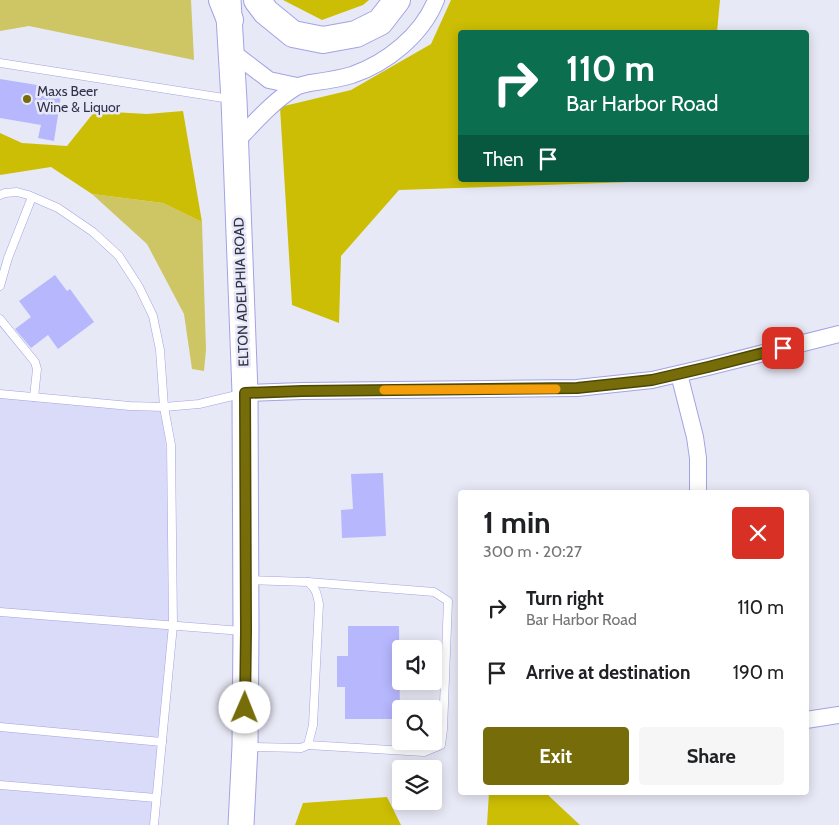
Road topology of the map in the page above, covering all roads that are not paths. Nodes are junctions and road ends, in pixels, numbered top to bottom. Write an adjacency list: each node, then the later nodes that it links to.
1 (257, 0): 2 (highway)
2 (397, 0)
3 (436, 0): 7 (street)
4 (226, 7): 5 (main road, ELTON ADELPHIA ROAD)
5 (231, 52): 7 (street); 8 (main road, ELTON ADELPHIA ROAD)
6 (0, 63): 8 (lane)
7 (297, 86): 9 (street)
8 (234, 100): 9 (main road, ELTON ADELPHIA ROAD)
9 (236, 142): 16 (main road, ELTON ADELPHIA ROAD)
10 (0, 195): 11 (lane)
11 (32, 197): 12 (lane); 19 (lane)
12 (0, 286)
13 (0, 319): 18 (lane)
14 (839, 334): 15 (street)
15 (679, 374): 16 (street); 20 (street)
16 (245, 393): 19 (lane); 21 (main road, ELTON ADELPHIA ROAD)
17 (0, 394): 18 (lane)
18 (34, 397): 19 (lane)
19 (164, 407): 24 (lane)
20 (698, 490)
21 (246, 580): 22 (lane); 25 (main road, ELTON ADELPHIA ROAD)
22 (308, 582): 30 (lane); 30 (lane)
23 (0, 612): 24 (lane)
24 (174, 625): 25 (lane); 29 (lane)
25 (246, 631): 31 (main road, ELTON ADELPHIA ROAD)
26 (839, 715): 27 (street)
27 (809, 720)
28 (0, 728): 29 (lane)
29 (162, 742): 33 (lane)
30 (308, 745): 31 (lane)
31 (245, 746): 35 (main road, ELTON ADELPHIA ROAD)
32 (0, 785): 33 (lane)
33 (156, 798): 34 (lane)
34 (154, 825)
35 (240, 825)

